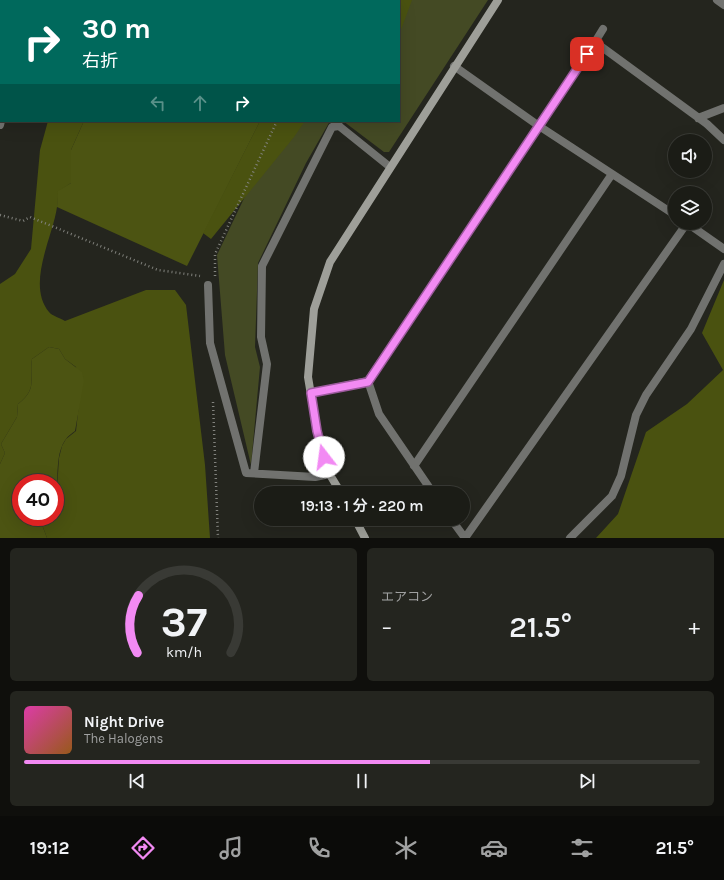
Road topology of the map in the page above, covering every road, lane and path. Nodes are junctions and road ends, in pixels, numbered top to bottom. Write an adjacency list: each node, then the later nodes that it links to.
1 (498, 0): 6 (street)
2 (717, 0): 3 (street)
3 (724, 5)
4 (603, 29): 5 (street)
5 (595, 42): 8 (street); 10 (street)
6 (454, 66): 10 (street); 12 (street)
7 (724, 108): 8 (street)
8 (698, 118): 11 (street)
9 (277, 122): 20 (path)
10 (539, 126): 13 (street); 21 (street)
11 (724, 140)
12 (390, 167): 22 (street); 25 (street)
13 (612, 174): 14 (street); 24 (street)
14 (668, 210)
15 (0, 215): 20 (path)
16 (682, 230): 33 (street)
17 (697, 230): 18 (street)
18 (724, 250)
19 (724, 264): 34 (street)
20 (212, 284): 25 (street)
21 (368, 382): 22 (street); 24 (street)
22 (311, 393): 26 (street)
23 (212, 398): 31 (path)
24 (414, 466): 28 (street)
25 (254, 473): 26 (street)
26 (330, 474): 27 (street)
27 (337, 486)
28 (428, 486)
29 (359, 526): 32 (street)
30 (456, 526): 33 (street)
31 (218, 538)
32 (365, 538)
33 (465, 538)
34 (570, 538)

